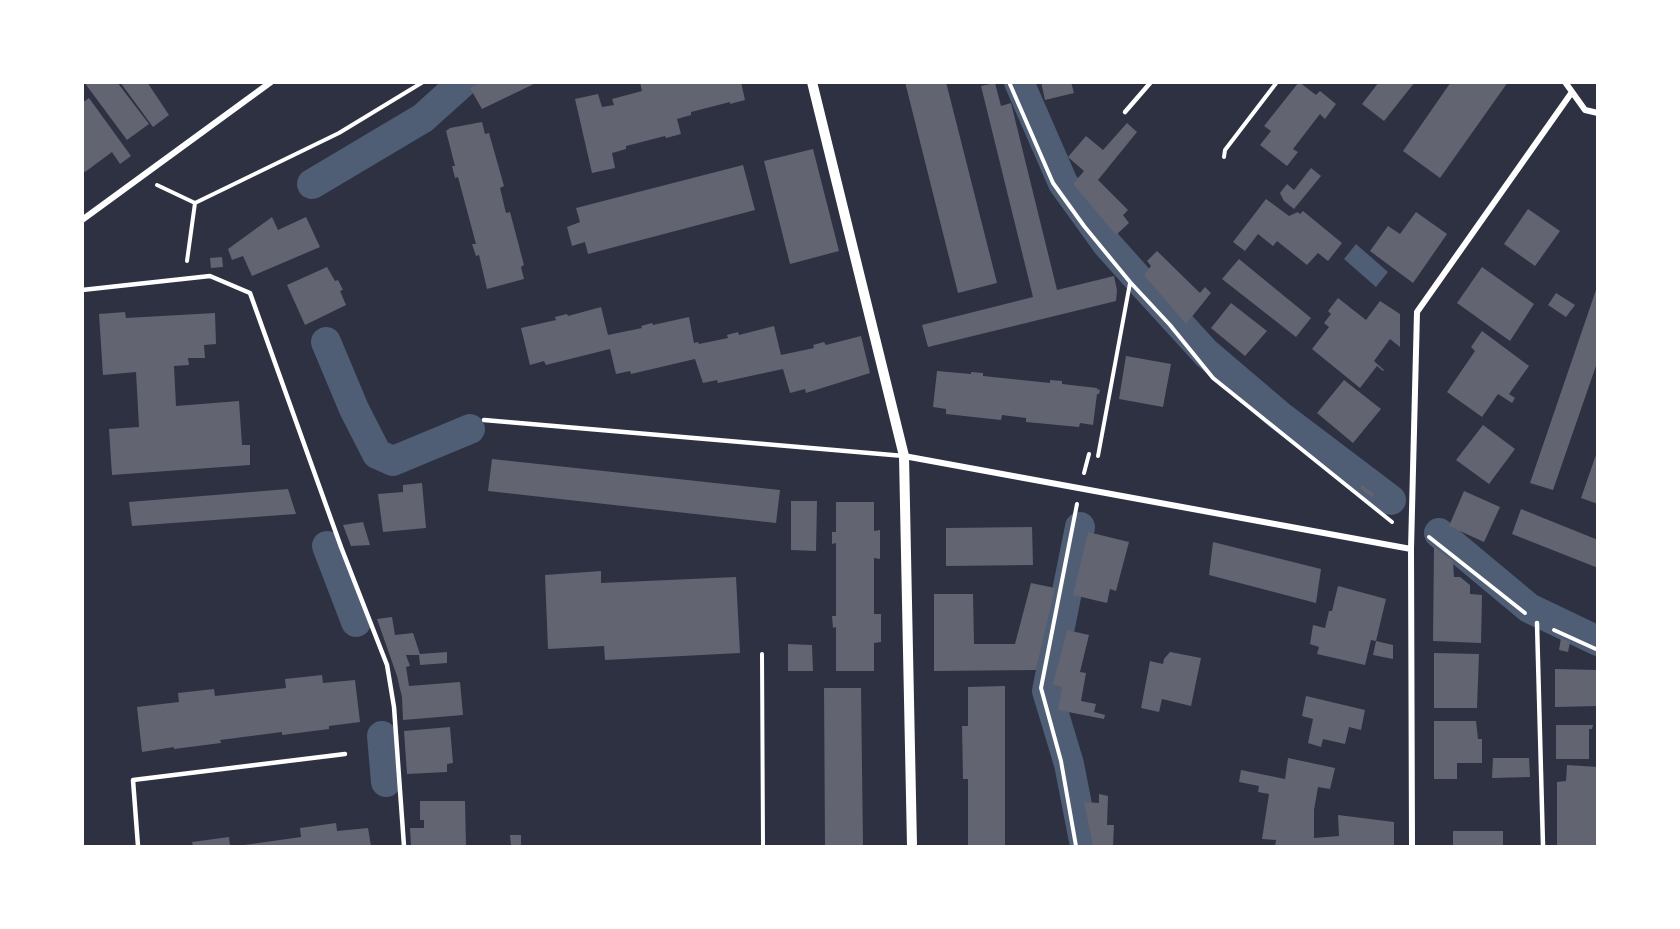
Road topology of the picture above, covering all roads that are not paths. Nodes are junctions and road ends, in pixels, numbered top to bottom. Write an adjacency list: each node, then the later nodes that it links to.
1 (272, 82): 8 (street)
2 (812, 82): 11 (street)
3 (1151, 82): 6 (lane)
4 (1565, 82): 5 (street)
5 (1572, 92): 7 (street); 12 (street)
6 (1125, 112)
7 (1598, 113)
8 (82, 220)
9 (82, 290): 16 (lane)
10 (484, 420): 11 (lane)
11 (904, 456): 12 (street); 17 (street)
12 (1411, 549): 18 (street)
13 (1537, 623): 19 (lane)
14 (345, 754): 15 (lane)
15 (138, 846)
16 (404, 846)
17 (912, 846)
18 (1412, 846)
19 (1543, 846)

